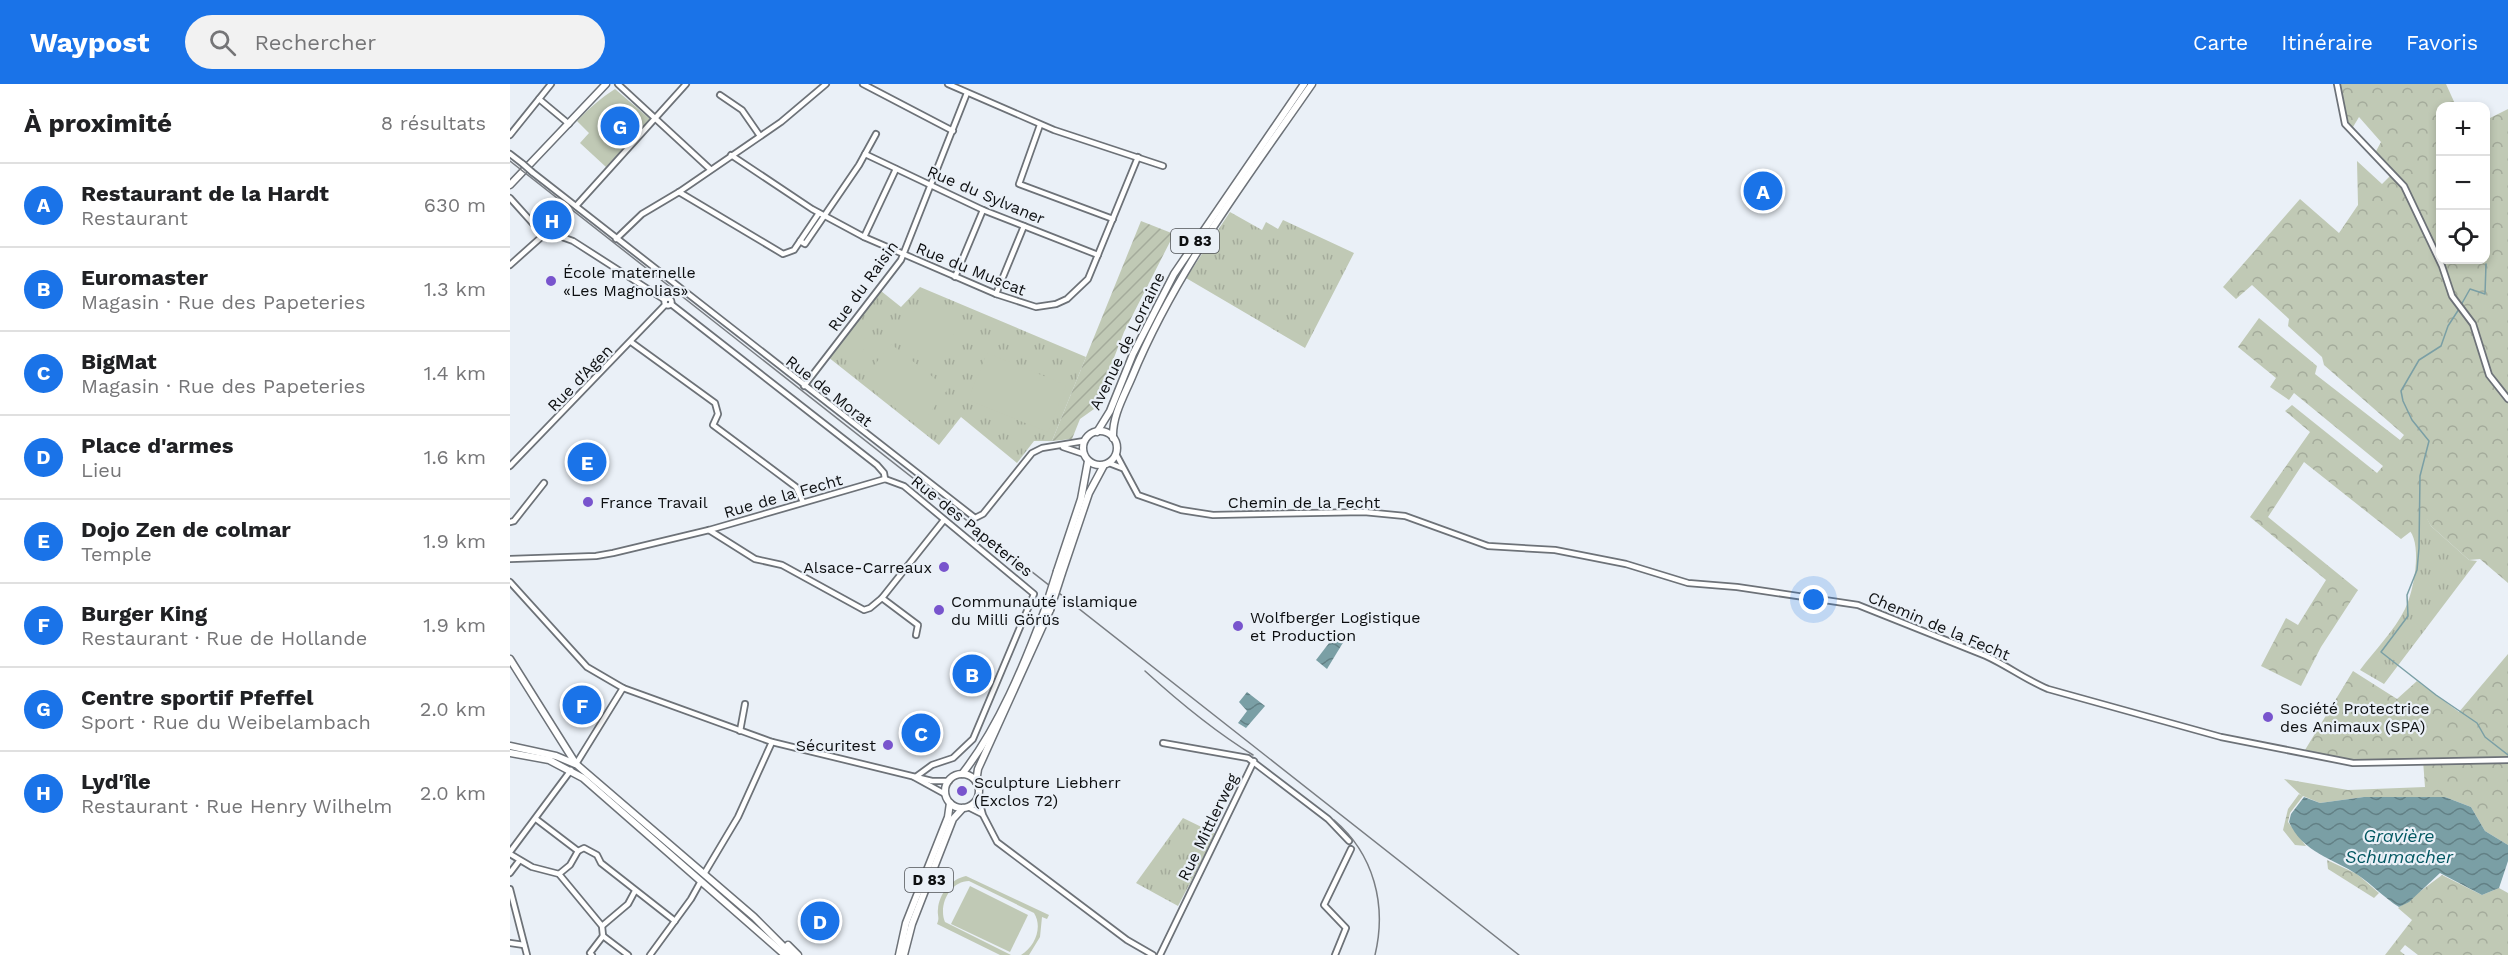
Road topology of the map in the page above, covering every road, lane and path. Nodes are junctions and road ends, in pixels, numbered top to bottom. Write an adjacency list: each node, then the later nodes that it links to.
1 (551, 84): 13 (street)
2 (606, 84): 15 (main road)
3 (618, 84): 14 (street)
4 (687, 84): 14 (street)
5 (826, 84): 20 (street)
6 (863, 84): 17 (street)
7 (948, 84): 11 (street)
8 (1304, 84): 52 (main road, Avenue de Lorraine / D 83)
9 (1312, 84): 53 (main road, Avenue de Lorraine / D 83)
10 (2337, 84): 51 (street)
11 (967, 93): 16 (street); 17 (street, Rue du Raisin)
12 (720, 95): 20 (street)
13 (539, 99): 15 (street); 19 (street)
14 (656, 118): 26 (street); 32 (street)
15 (569, 124): 28 (main road)
16 (1040, 125): 24 (street); 37 (street)
17 (953, 131): 29 (street, Rue du Raisin)
18 (876, 134): 22 (street)
19 (510, 135)
20 (760, 136): 23 (street)
21 (510, 154): 32 (street, Rue de Morat, bridge)
22 (865, 154): 27 (street, Rue du Sylvaner); 36 (street)
23 (731, 155): 26 (street); 34 (street, Rue du Muscat)
24 (1138, 157): 25 (street); 37 (street, Rue du Muscat)
25 (1163, 166)
26 (710, 169): 30 (street)
27 (896, 170): 29 (street, Rue du Sylvaner); 40 (street)
28 (510, 185)
29 (932, 186): 33 (street, Rue du Sylvaner); 43 (street, Rue du Raisin)
30 (679, 192): 41 (street); 42 (street)
31 (510, 198): 39 (street, Rue des Papeteries)
32 (576, 206): 41 (street, Rue de Morat)
33 (983, 210): 38 (street, Rue du Sylvaner); 46 (street)
34 (819, 213): 36 (street, Rue du Muscat); 42 (street)
35 (566, 215): 39 (street)
36 (825, 217): 40 (street, Rue du Muscat); 42 (street)
37 (1113, 219): 44 (street, Rue du Muscat)
38 (1024, 226): 44 (street, Rue du Sylvaner); 47 (street)
39 (544, 232): 45 (street); 48 (street, Rue des Papeteries)
40 (864, 237): 43 (street, Rue du Muscat)
41 (616, 239): 50 (street, Rue de Morat)
42 (800, 241)
43 (903, 255): 46 (street, Rue du Muscat); 50 (street, Rue du Raisin)
44 (1098, 255): 47 (street, Rue du Muscat)
45 (510, 265)
46 (955, 277): 47 (street, Rue du Muscat)
47 (996, 294)
48 (667, 303): 49 (street, Rue d'Agen); 62 (street, Rue des Papeteries)
49 (631, 342): 60 (street, Rue d'Agen); 64 (street)
50 (804, 386): 55 (street, Rue de Morat)
51 (2508, 399)
52 (1096, 432): 53 (main road); 54 (main road)
53 (1113, 438): 57 (main road)
54 (1084, 441): 55 (street, Rue de Morat); 56 (main road)
55 (1064, 447): 56 (street, Rue de Morat)
56 (1084, 454): 58 (main road)
57 (1116, 454): 59 (main road); 61 (street, Chemin de la Fecht)
58 (1088, 461): 59 (main road); 69 (main road)
59 (1106, 464): 61 (street); 69 (main road)
60 (510, 466)
61 (1125, 470): 84 (street, Chemin de la Fecht)
62 (885, 479): 64 (street, Rue de la Fecht); 65 (street, Rue des Papeteries)
63 (544, 483): 66 (street)
64 (803, 502): 67 (street, Rue de la Fecht)
65 (944, 520): 71 (street); 87 (street, Rue des Papeteries)
66 (510, 522)
67 (709, 530): 68 (street, Rue de la Fecht); 71 (street)
68 (510, 559)
69 (1060, 572): 72 (main road, bridge)
70 (510, 582): 75 (street)
71 (882, 598): 73 (street)
72 (1047, 610): 88 (main road); 92 (main road)
73 (916, 635)
74 (510, 659): 81 (main road)
75 (623, 688): 77 (street); 86 (street)
76 (744, 704): 77 (street)
77 (740, 731): 78 (street)
78 (772, 742): 89 (street); 106 (street)
79 (1163, 742): 85 (street, Rue Mittlerweg)
80 (510, 746): 83 (main road)
81 (564, 748): 83 (main road); 86 (main road)
82 (510, 753): 86 (main road)
83 (556, 756): 86 (main road)
84 (2508, 760)
85 (1254, 761): 99 (street); 126 (street, Rue Mittlerweg)
86 (574, 767): 98 (street); 106 (main road)
87 (928, 769): 89 (street, Rue des Papeteries); 90 (street)
88 (962, 774): 91 (main road); 92 (main road)
89 (914, 776): 90 (street); 93 (street)
90 (932, 781): 91 (street)
91 (949, 781): 93 (main road)
92 (976, 782): 94 (main road)
93 (945, 794): 95 (main road)
94 (978, 797): 96 (main road); 97 (street)
95 (950, 802): 96 (main road); 123 (main road, D 83)
96 (966, 807): 97 (street); 124 (main road, D 83)
97 (983, 815): 125 (street)
98 (536, 819): 101 (street); 102 (street)
99 (1349, 841)
100 (1351, 849): 127 (street)
101 (578, 851): 105 (street); 108 (street)
102 (510, 853): 103 (street)
103 (519, 861): 104 (street); 105 (street)
104 (510, 873)
105 (559, 874): 111 (street)
106 (703, 877): 110 (street); 113 (main road); 120 (main road)
107 (510, 889): 109 (street)
108 (634, 891): 110 (street); 111 (street)
109 (512, 904): 115 (street)
110 (675, 921): 119 (street)
111 (602, 926): 112 (street)
112 (603, 936): 116 (street); 118 (street)
113 (778, 939): 121 (main road); 122 (main road)
114 (510, 943): 115 (street)
115 (524, 945): 117 (street)
116 (590, 954)
117 (526, 955)
118 (628, 955)
119 (650, 955)
120 (785, 955)
121 (792, 955)
122 (798, 955)
123 (899, 955)
124 (904, 955)
125 (1153, 955)
126 (1160, 955)
127 (1335, 955)

